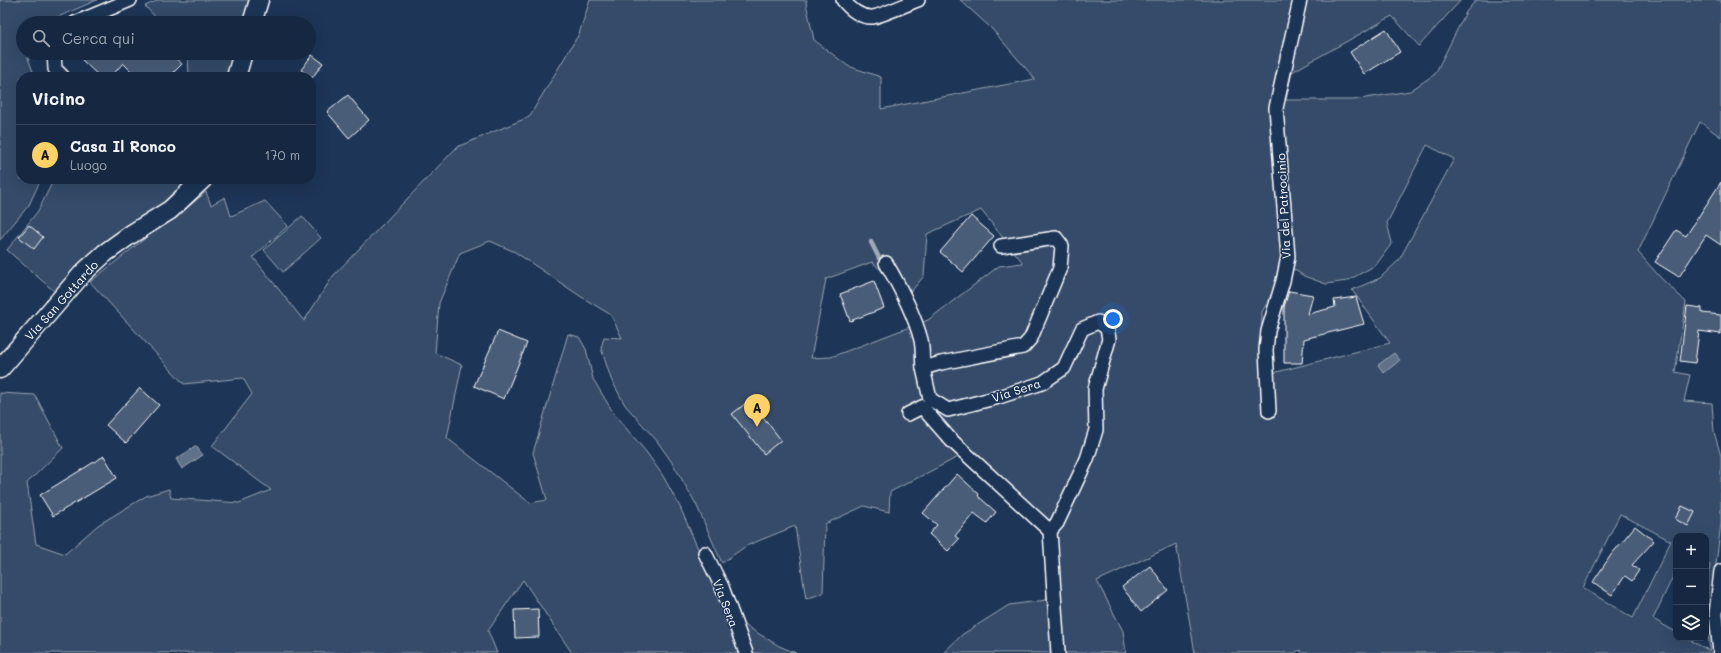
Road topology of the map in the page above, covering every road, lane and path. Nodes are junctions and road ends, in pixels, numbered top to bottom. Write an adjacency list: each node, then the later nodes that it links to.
1 (130, 0): 6 (street)
2 (259, 0): 7 (street)
3 (843, 0): 4 (street)
4 (918, 0)
5 (1300, 0): 15 (street, Via del Patrocinio)
6 (92, 16)
7 (254, 16)
8 (54, 60): 10 (street)
9 (241, 60): 11 (street)
10 (58, 72)
11 (237, 72)
12 (198, 184): 18 (street, Via San Gottardo)
13 (1001, 246): 17 (street)
14 (886, 263): 17 (street, Via Sera)
15 (1273, 316): 16 (street); 19 (street, Via del Patrocinio)
16 (1278, 332)
17 (923, 368): 21 (street, Via Sera)
18 (0, 370)
19 (1269, 411)
20 (908, 414): 21 (street)
21 (1054, 533): 25 (street)
22 (705, 553): 24 (street, Via Sera)
23 (1721, 571): 26 (street)
24 (746, 653)
25 (1058, 653)
26 (1720, 653)

